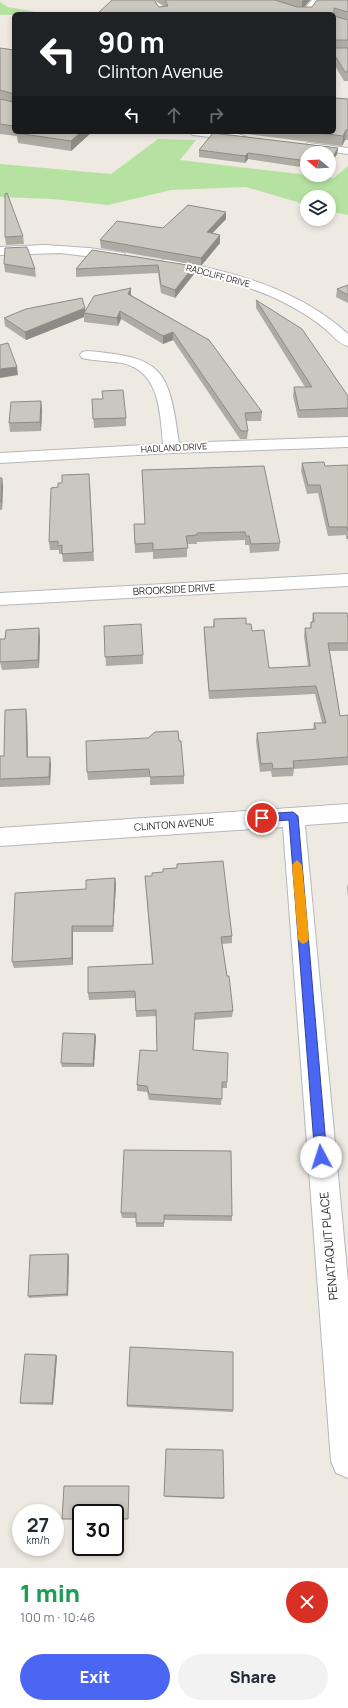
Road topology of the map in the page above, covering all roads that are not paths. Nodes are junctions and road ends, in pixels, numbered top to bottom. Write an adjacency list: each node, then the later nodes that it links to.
1 (146, 0): 3 (street)
2 (317, 0): 4 (street)
3 (162, 12)
4 (305, 12)
5 (208, 134): 6 (street)
6 (255, 140)
7 (294, 144): 8 (street)
8 (348, 151)
9 (0, 251): 10 (street)
10 (133, 258)
11 (155, 262): 12 (street, RADCLIFF DRIVE)
12 (348, 342)
13 (87, 355): 15 (street)
14 (348, 442): 15 (street, HADLAND DRIVE)
15 (172, 448): 16 (street, HADLAND DRIVE)
16 (0, 458)
17 (348, 580): 18 (street, BROOKSIDE DRIVE)
18 (0, 599)
19 (348, 813): 20 (street, CLINTON AVENUE)
20 (293, 816): 21 (street, CLINTON AVENUE); 22 (street, PENATAQUIT PLACE)
21 (0, 837)
22 (348, 1461)

